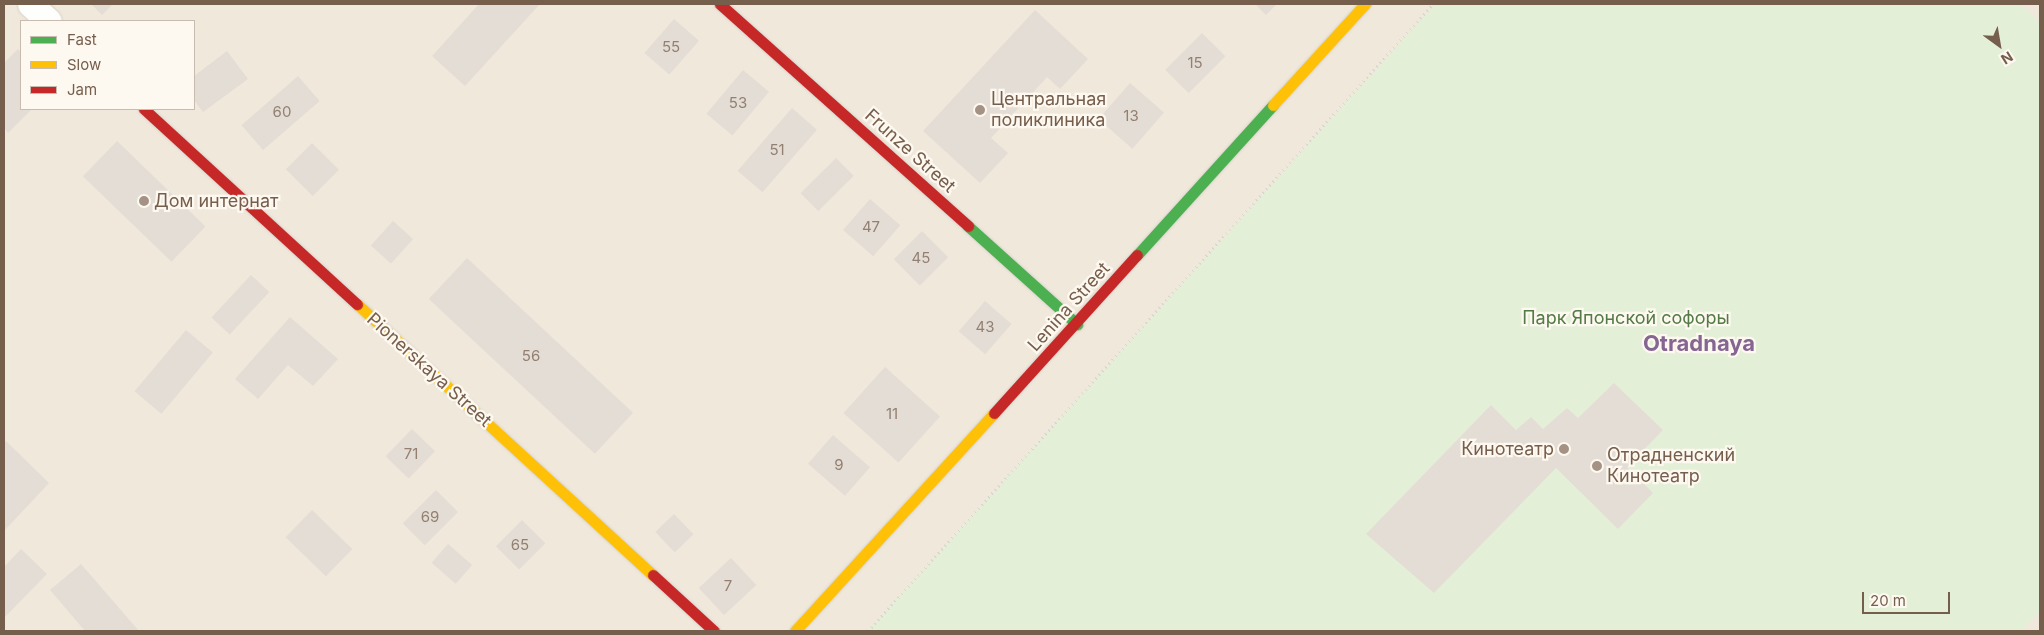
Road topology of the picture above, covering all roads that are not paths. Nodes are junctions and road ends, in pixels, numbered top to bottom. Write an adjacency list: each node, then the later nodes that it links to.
1 (30, 4): 4 (street)
2 (720, 4): 6 (street, Frunze Street)
3 (1365, 4): 6 (street, Lenina Street)
4 (48, 20)
5 (145, 110): 7 (street, Pionerskaya Street)
6 (1077, 324): 8 (street, Lenina Street)
7 (714, 631)
8 (795, 631)

